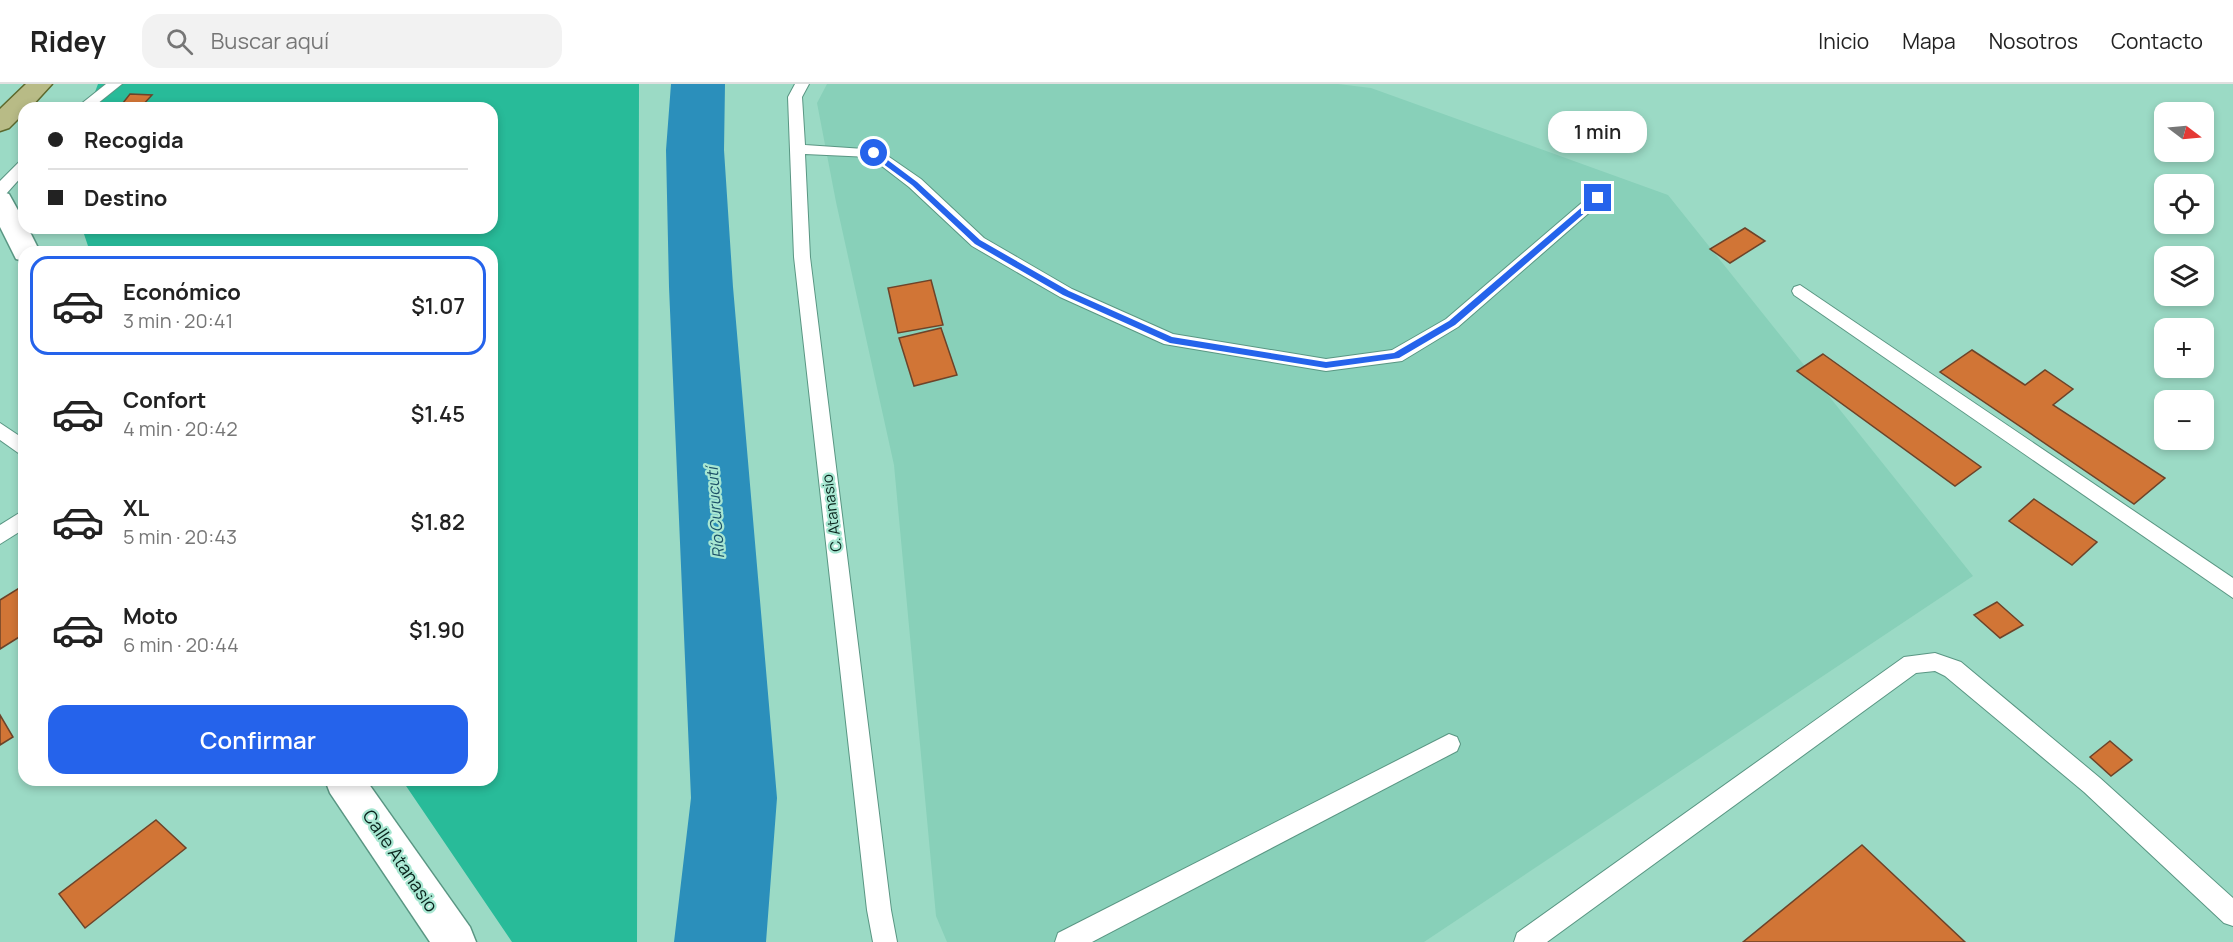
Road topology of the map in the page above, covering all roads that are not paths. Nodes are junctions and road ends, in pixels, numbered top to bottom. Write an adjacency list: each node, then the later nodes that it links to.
1 (40, 84): 4 (main road)
2 (115, 84): 5 (lane)
3 (802, 84): 8 (lane, C. Atanasio)
4 (22, 102)
5 (90, 102)
6 (18, 105): 7 (main road)
7 (0, 123)
8 (796, 150): 11 (lane); 24 (lane, C. Atanasio)
9 (18, 171): 10 (lane)
10 (0, 190)
11 (1598, 198)
12 (0, 200): 13 (street)
13 (23, 246)
14 (1800, 291): 19 (lane)
15 (0, 430): 16 (lane)
16 (18, 445)
17 (18, 522): 18 (lane)
18 (0, 536)
19 (2233, 589)
20 (1449, 744): 25 (lane)
21 (348, 786): 23 (street, Calle Atanasio)
22 (2233, 914): 26 (lane)
23 (455, 942)
24 (885, 942)
25 (1067, 942)
26 (1526, 942)

